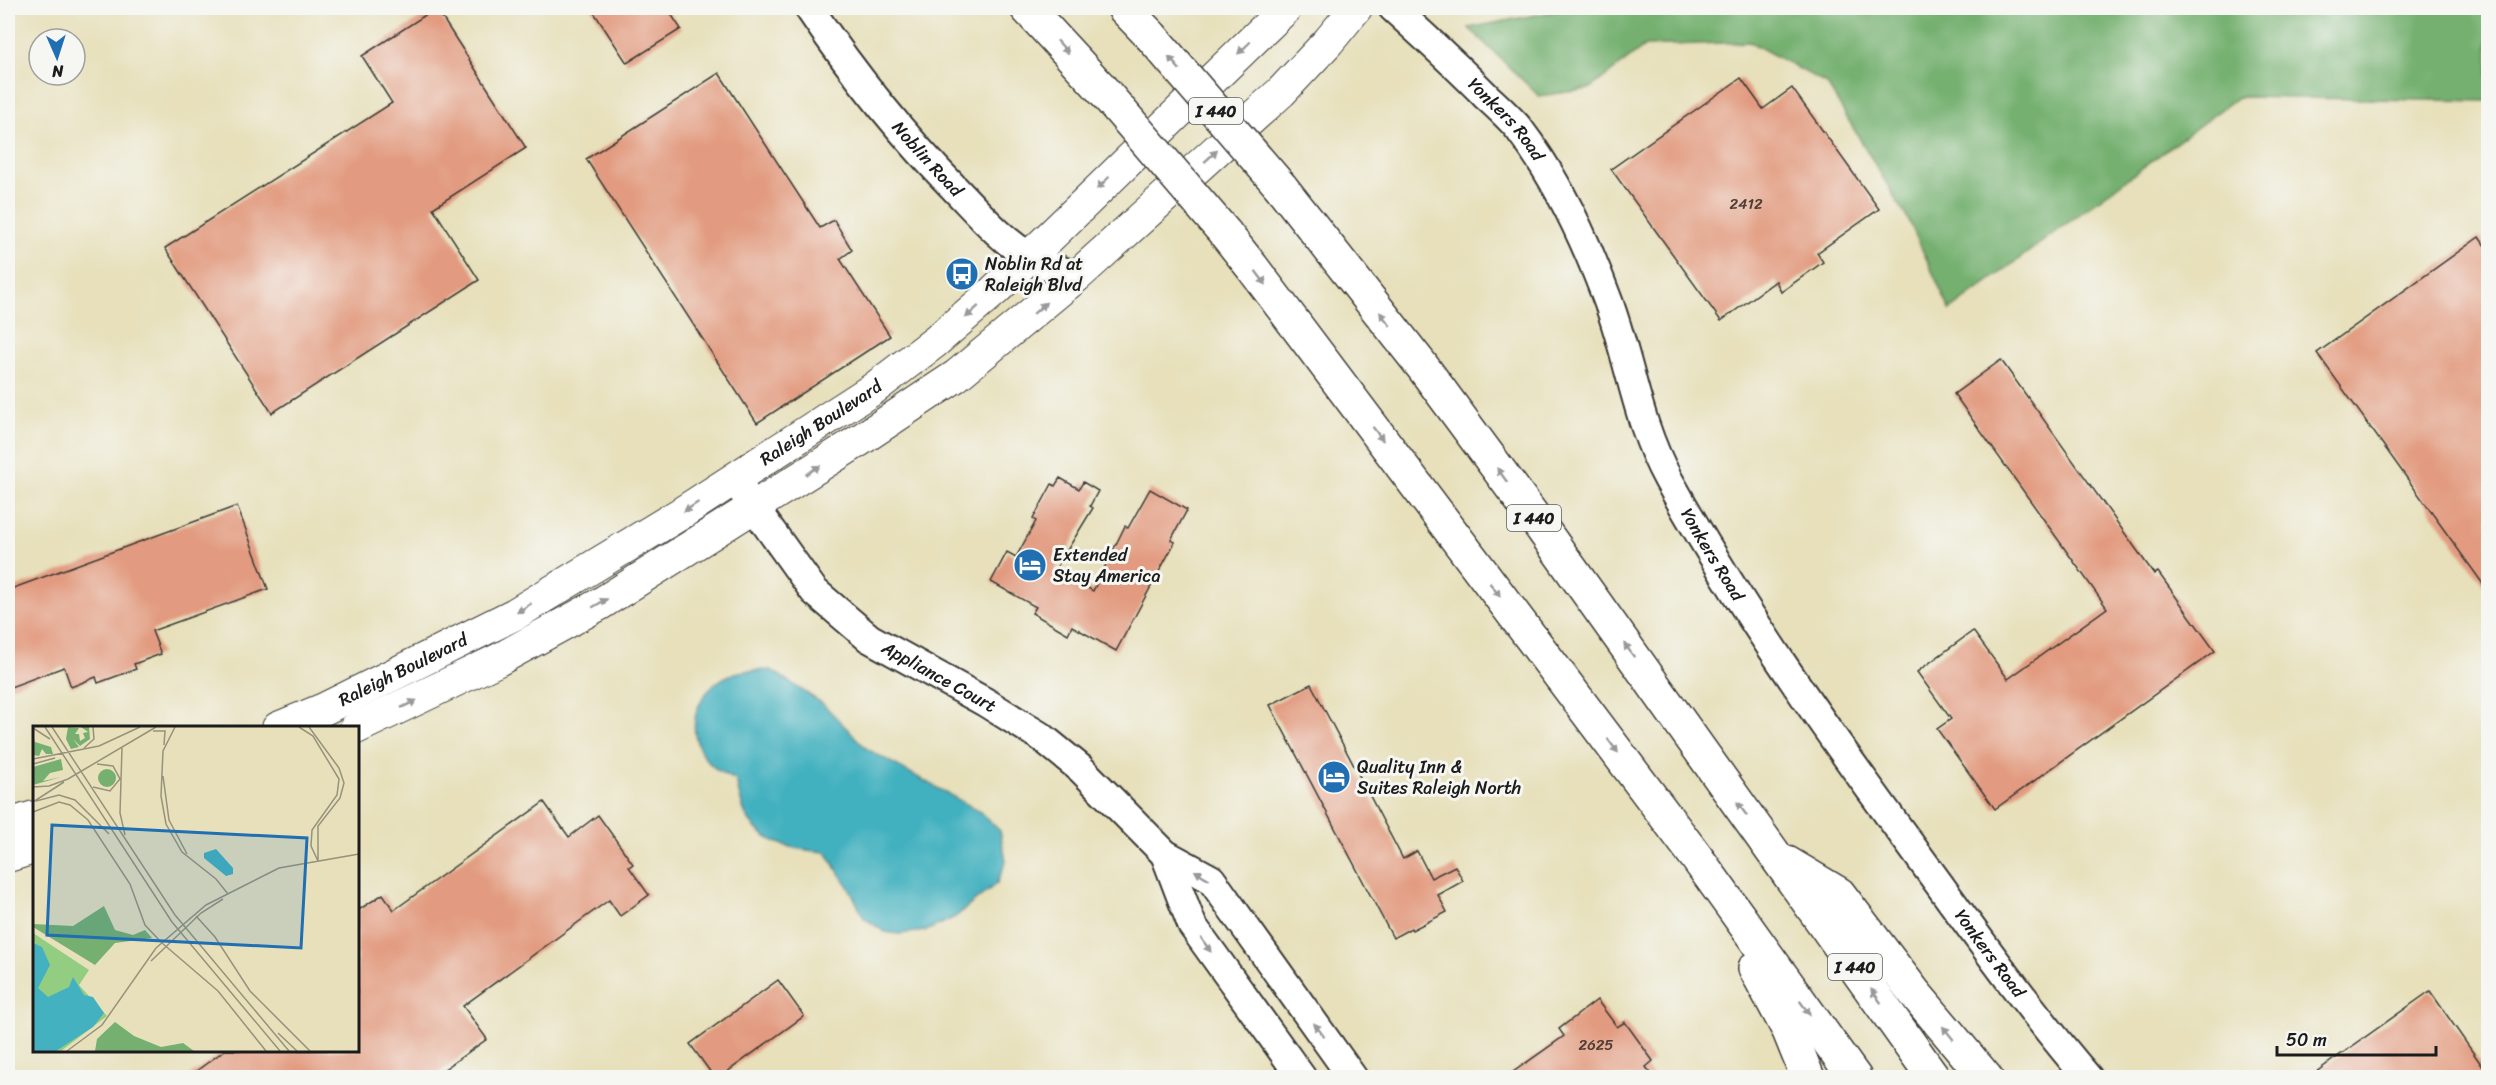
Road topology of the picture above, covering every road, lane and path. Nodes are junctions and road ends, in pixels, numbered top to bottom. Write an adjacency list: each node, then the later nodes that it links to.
1 (809, 8): 7 (street, Noblin Road)
2 (1026, 8): 19 (highway, one-way to 19, bridge)
3 (1124, 8): 18 (highway, I 440, one-way to 3, bridge)
4 (1286, 8): 7 (main road, Raleigh Boulevard, one-way to 7)
5 (1356, 8): 8 (main road, Raleigh Boulevard, one-way to 5)
6 (1394, 8): 26 (street, Yonkers Road)
7 (1029, 257): 8 (street, Noblin Road); 9 (main road, Raleigh Boulevard, one-way to 9)
8 (1077, 276): 10 (main road, Raleigh Boulevard, one-way to 8)
9 (734, 479): 10 (street, Appliance Court); 11 (main road, Raleigh Boulevard, one-way to 11)
10 (753, 508): 12 (main road, Raleigh Boulevard, one-way to 10); 16 (street, Appliance Court)
11 (283, 726)
12 (358, 727)
13 (33, 817): 14 (main road)
14 (8, 825)
15 (33, 848): 17 (main road)
16 (1165, 854): 20 (street, Appliance Court, one-way to 20); 21 (street, Appliance Court, one-way to 16)
17 (8, 856)
18 (1776, 856): 24 (highway, I 440, one-way to 18); 25 (highway, one-way to 18)
19 (1696, 858): 22 (highway); 23 (highway, one-way to 23)
20 (1302, 1077)
21 (1353, 1077)
22 (1808, 1077)
23 (1855, 1077)
24 (1934, 1077)
25 (1986, 1077)
26 (2088, 1077)

